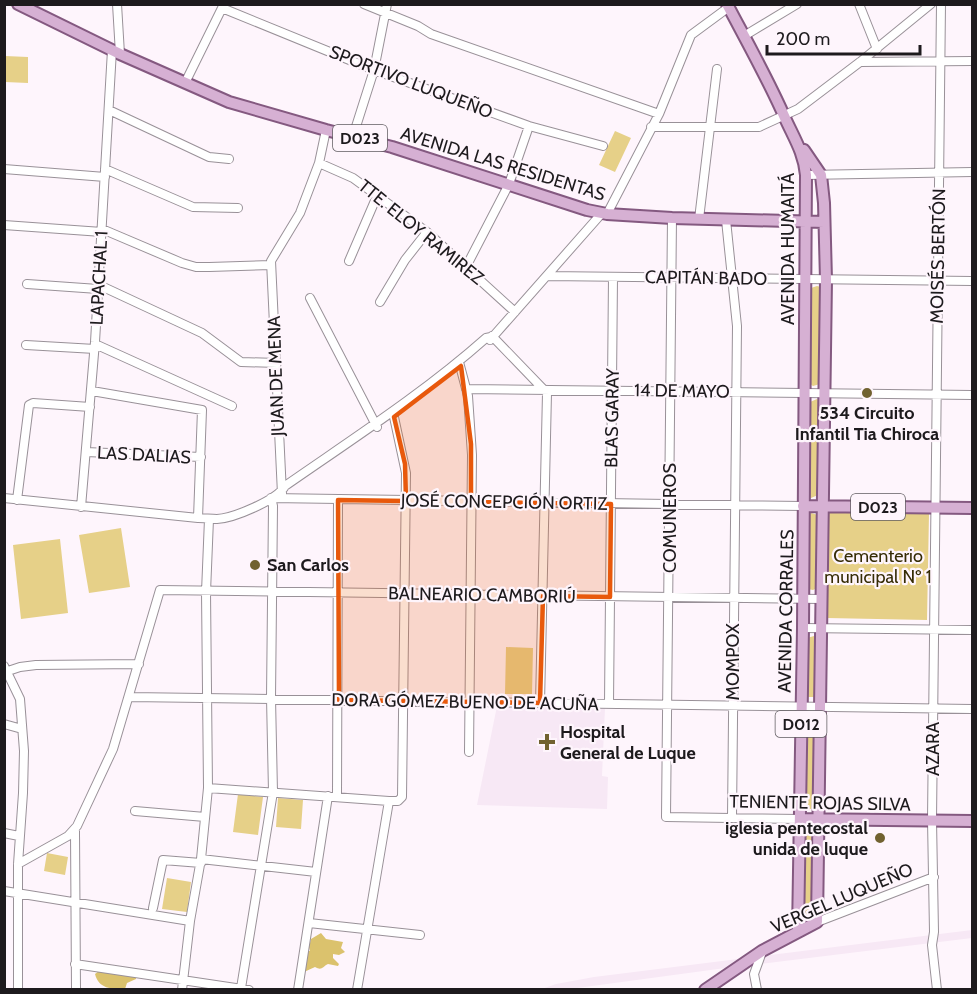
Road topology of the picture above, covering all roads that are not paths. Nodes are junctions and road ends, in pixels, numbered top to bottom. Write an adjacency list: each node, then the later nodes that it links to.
1 (117, 4): 13 (street, LAPACHAL 1)
2 (364, 4): 10 (street)
3 (797, 4): 11 (street)
4 (859, 4): 12 (street)
5 (931, 4): 12 (street)
6 (941, 4): 14 (street, MOISÉS BERTÓN)
7 (20, 5): 13 (main road, AVENIDA LAS RESIDENTAS / D023)
8 (223, 6): 18 (street, SPORTIVO LUQUEÑO); 19 (street)
9 (728, 6): 11 (main road, D012); 21 (street)
10 (386, 9): 18 (street); 21 (street)
11 (744, 36): 22 (main road, D012)
12 (877, 49): 16 (street)
13 (116, 52): 19 (main road, AVENIDA LAS RESIDENTAS / D023); 20 (street, LAPACHAL 1)
14 (941, 61): 15 (street); 16 (street); 33 (street, MOISÉS BERTÓN)
15 (972, 61)
16 (861, 62): 22 (street)
17 (717, 69): 25 (street)
18 (374, 70): 23 (street, SPORTIVO LUQUEÑO); 27 (street)
19 (185, 83): 26 (main road, AVENIDA LAS RESIDENTAS / D023)
20 (108, 110): 30 (street); 35 (street, LAPACHAL 1)
21 (659, 114): 24 (street)
22 (784, 115): 25 (street); 29 (main road, D012)
23 (529, 126): 28 (street, SPORTIVO LUQUEÑO); 38 (street)
24 (651, 127): 25 (street); 41 (street)
25 (710, 127): 43 (street)
26 (326, 130): 27 (main road, AVENIDA LAS RESIDENTAS / D023); 31 (street)
27 (353, 136): 38 (main road, AVENIDA LAS RESIDENTAS / D023)
28 (603, 146)
29 (800, 146): 36 (main road, AVENIDA HUMAITÁ / D012); 37 (main road, AVENIDA HUMAITÁ / D012)
30 (229, 159)
31 (319, 163): 39 (street, TTE. ELOY RAMIREZ); 51 (street)
32 (4, 169): 35 (street)
33 (940, 172): 34 (street); 37 (street); 59 (street, MOISÉS BERTÓN)
34 (972, 172)
35 (105, 173): 40 (street); 48 (street, LAPACHAL 1)
36 (806, 175): 37 (street); 46 (main road, AVENIDA HUMAITÁ / D012)
37 (821, 175): 45 (main road, AVENIDA HUMAITÁ / D012)
38 (509, 184): 41 (main road, AVENIDA LAS RESIDENTAS / D023); 52 (street)
39 (376, 196): 49 (street, TTE. ELOY RAMIREZ); 50 (street)
40 (238, 208)
41 (605, 214): 42 (main road, AVENIDA LAS RESIDENTAS / D023); 53 (street)
42 (672, 218): 43 (main road, AVENIDA LAS RESIDENTAS / D023); 55 (street, COMUNEROS)
43 (699, 219): 44 (main road, AVENIDA LAS RESIDENTAS / D023)
44 (726, 220): 46 (main road, AVENIDA LAS RESIDENTAS / D023); 56 (street, MOMPOX)
45 (824, 222): 46 (main road, AVENIDA LAS RESIDENTAS / D023); 58 (main road, AVENIDA HUMAITÁ / D012)
46 (805, 223): 57 (main road, AVENIDA HUMAITÁ / D012)
47 (4, 225): 48 (street)
48 (102, 230): 51 (street); 62 (street, LAPACHAL 1)
49 (427, 232): 52 (street, TTE. ELOY RAMIREZ); 64 (street)
50 (349, 261)
51 (272, 263): 69 (street, JUAN DE MENA)
52 (466, 267): 65 (street, TTE. ELOY RAMIREZ)
53 (547, 276): 54 (street, CAPITÁN BADO); 65 (street)
54 (613, 277): 55 (street, CAPITÁN BADO); 73 (street, BLAS GARAY)
55 (672, 278): 56 (street, CAPITÁN BADO); 75 (street, COMUNEROS)
56 (732, 279): 57 (street, CAPITÁN BADO); 76 (street, MOMPOX)
57 (805, 279): 58 (street, CAPITÁN BADO); 77 (main road, AVENIDA HUMAITÁ / D012)
58 (826, 280): 59 (street, CAPITÁN BADO); 78 (main road, AVENIDA HUMAITÁ / D012)
59 (938, 281): 60 (street, CAPITÁN BADO); 79 (street, MOISÉS BERTÓN)
60 (972, 281)
61 (27, 284): 62 (street)
62 (98, 287): 68 (street, LAPACHAL 1); 69 (street)
63 (310, 298): 84 (street)
64 (380, 302)
65 (515, 312): 66 (street)
66 (492, 336): 70 (street); 72 (street)
67 (26, 345): 68 (street)
68 (95, 346): 74 (street, LAPACHAL 1); 81 (street)
69 (276, 363): 87 (street, JUAN DE MENA)
70 (460, 364): 71 (street); 83 (street); 84 (street)
71 (466, 389): 72 (street, 14 DE MAYO); 94 (street)
72 (545, 390): 73 (street, 14 DE MAYO); 95 (street)
73 (612, 390): 75 (street, 14 DE MAYO); 96 (street, BLAS GARAY)
74 (92, 391): 82 (street, LAPACHAL 1); 86 (street)
75 (671, 391): 76 (street, 14 DE MAYO); 97 (street, COMUNEROS)
76 (736, 392): 77 (street, 14 DE MAYO); 98 (street, MOMPOX)
77 (804, 393): 78 (street, 14 DE MAYO); 99 (main road, AVENIDA HUMAITÁ / D012)
78 (825, 393): 79 (street, 14 DE MAYO); 101 (main road, AVENIDA HUMAITÁ / D012)
79 (936, 394): 80 (street, 14 DE MAYO); 102 (street, MOISÉS BERTÓN)
80 (972, 395)
81 (232, 406)
82 (90, 407): 85 (street, LAPACHAL 1); 90 (street)
83 (394, 417): 84 (street); 93 (street)
84 (377, 426): 87 (street)
85 (86, 452): 86 (street, LAS DALIAS); 100 (street, LAPACHAL 1)
86 (201, 458): 104 (street)
87 (283, 490): 89 (street); 91 (street)
88 (4, 498): 90 (street)
89 (271, 498): 91 (street, JOSÉ CONCEPCIÓN ORTIZ); 105 (street); 107 (street)
90 (17, 500): 100 (street)
91 (291, 500): 92 (street, JOSÉ CONCEPCIÓN ORTIZ)
92 (338, 500): 93 (street, JOSÉ CONCEPCIÓN ORTIZ); 108 (street)
93 (406, 501): 94 (street, JOSÉ CONCEPCIÓN ORTIZ); 109 (street)
94 (471, 502): 95 (street, JOSÉ CONCEPCIÓN ORTIZ); 110 (street)
95 (544, 503): 96 (street, JOSÉ CONCEPCIÓN ORTIZ); 111 (street)
96 (611, 504): 97 (street, JOSÉ CONCEPCIÓN ORTIZ); 112 (street, BLAS GARAY)
97 (670, 505): 98 (street, JOSÉ CONCEPCIÓN ORTIZ); 113 (street, COMUNEROS)
98 (734, 505): 99 (street, JOSÉ CONCEPCIÓN ORTIZ); 114 (street, MOMPOX)
99 (803, 506): 101 (main road, D023); 115 (main road, AVENIDA CORRALES / D012)
100 (81, 507): 104 (street)
101 (822, 507): 102 (main road, D023); 116 (main road, AVENIDA CORRALES / D012)
102 (935, 508): 103 (main road, D023); 119 (street, AZARA)
103 (972, 508)
104 (198, 518): 105 (street)
105 (209, 519): 106 (street)
106 (206, 592): 107 (street, BALNEARIO CAMBORIÚ); 121 (street, BALNEARIO CAMBORIÚ); 124 (street)
107 (272, 592): 108 (street, BALNEARIO CAMBORIÚ); 125 (street)
108 (339, 593): 109 (street, BALNEARIO CAMBORIÚ); 126 (street)
109 (405, 594): 110 (street, BALNEARIO CAMBORIÚ); 127 (street)
110 (471, 595): 111 (street, BALNEARIO CAMBORIÚ); 128 (street)
111 (543, 596): 112 (street, BALNEARIO CAMBORIÚ); 129 (street)
112 (610, 597): 113 (street, BALNEARIO CAMBORIÚ); 130 (street, BLAS GARAY)
113 (669, 597): 114 (street, BALNEARIO CAMBORIÚ); 131 (street, COMUNEROS)
114 (734, 598): 115 (street, BALNEARIO CAMBORIÚ); 132 (street, MOMPOX)
115 (803, 599): 116 (street, BALNEARIO CAMBORIÚ); 117 (main road, AVENIDA CORRALES / D012)
116 (821, 599): 118 (main road, AVENIDA CORRALES / D012)
117 (802, 628): 118 (street); 133 (main road, AVENIDA CORRALES / D012)
118 (821, 628): 119 (street); 134 (main road, AVENIDA CORRALES / D012)
119 (934, 629): 120 (street); 135 (street, AZARA)
120 (972, 630)
121 (139, 664): 122 (street); 123 (street)
122 (6, 669): 138 (street)
123 (130, 697): 124 (street, DORA GÓMEZ BUENO DE ACUÑA); 153 (street)
124 (207, 698): 125 (street, DORA GÓMEZ BUENO DE ACUÑA); 140 (street)
125 (271, 699): 126 (street, DORA GÓMEZ BUENO DE ACUÑA); 141 (street)
126 (339, 700): 127 (street, DORA GÓMEZ BUENO DE ACUÑA); 143 (street)
127 (402, 701): 128 (street, DORA GÓMEZ BUENO DE ACUÑA); 144 (street)
128 (470, 702): 129 (street, DORA GÓMEZ BUENO DE ACUÑA); 139 (street)
129 (540, 703): 130 (street, DORA GÓMEZ BUENO DE ACUÑA)
130 (609, 704): 131 (street, DORA GÓMEZ BUENO DE ACUÑA)
131 (669, 705): 132 (street, DORA GÓMEZ BUENO DE ACUÑA); 147 (street, COMUNEROS)
132 (733, 705): 133 (street, DORA GÓMEZ BUENO DE ACUÑA); 148 (street, MOMPOX)
133 (801, 707): 134 (street, DORA GÓMEZ BUENO DE ACUÑA); 149 (main road, AVENIDA CORRALES / D012)
134 (821, 707): 135 (street, DORA GÓMEZ BUENO DE ACUÑA); 150 (main road, AVENIDA CORRALES / D012)
135 (933, 708): 136 (street, DORA GÓMEZ BUENO DE ACUÑA); 151 (street, AZARA)
136 (972, 709)
137 (4, 724): 138 (street)
138 (22, 729): 155 (street)
139 (470, 752)
140 (208, 788): 141 (street); 146 (street)
141 (273, 792): 142 (street); 158 (street)
142 (328, 796): 143 (street); 159 (street)
143 (337, 797): 144 (street)
144 (389, 801): 168 (street)
145 (135, 811): 146 (street)
146 (205, 817): 156 (street)
147 (666, 817): 148 (street, TENIENTE ROJAS SILVA)
148 (732, 818): 149 (street, TENIENTE ROJAS SILVA)
149 (800, 819): 150 (main road, TENIENTE ROJAS SILVA); 169 (main road, AVENIDA CORRALES / D012)
150 (819, 819): 151 (main road, TENIENTE ROJAS SILVA); 166 (main road, AVENIDA CORRALES / D012)
151 (932, 820): 152 (main road, TENIENTE ROJAS SILVA); 160 (street, AZARA)
152 (972, 821)
153 (75, 831): 157 (street); 163 (street)
154 (4, 833): 155 (street)
155 (19, 836): 157 (street)
156 (201, 861): 158 (street); 164 (street); 165 (street)
157 (18, 864): 162 (street)
158 (260, 866): 159 (street); 174 (street)
159 (316, 872): 167 (street)
160 (934, 877): 166 (street, VERGEL LUQUEÑO); 182 (street, AZARA)
161 (4, 891): 162 (street)
162 (17, 893): 163 (street); 175 (street)
163 (74, 902): 165 (street); 172 (street)
164 (153, 908)
165 (190, 921): 173 (street)
166 (817, 922): 169 (main road, VERGEL LUQUEÑO)
167 (309, 923): 168 (street); 178 (street)
168 (366, 929): 170 (street); 179 (street)
169 (798, 932): 171 (main road, VERGEL LUQUEÑO)
170 (420, 935)
171 (762, 951): 180 (main road, VERGEL LUQUEÑO); 181 (street)
172 (75, 964): 173 (street); 176 (street)
173 (183, 980): 174 (street); 177 (street)
174 (245, 989)
175 (18, 990)
176 (76, 990)
177 (182, 990)
178 (298, 990)
179 (357, 990)
180 (705, 990)
181 (757, 990)
182 (937, 990)

